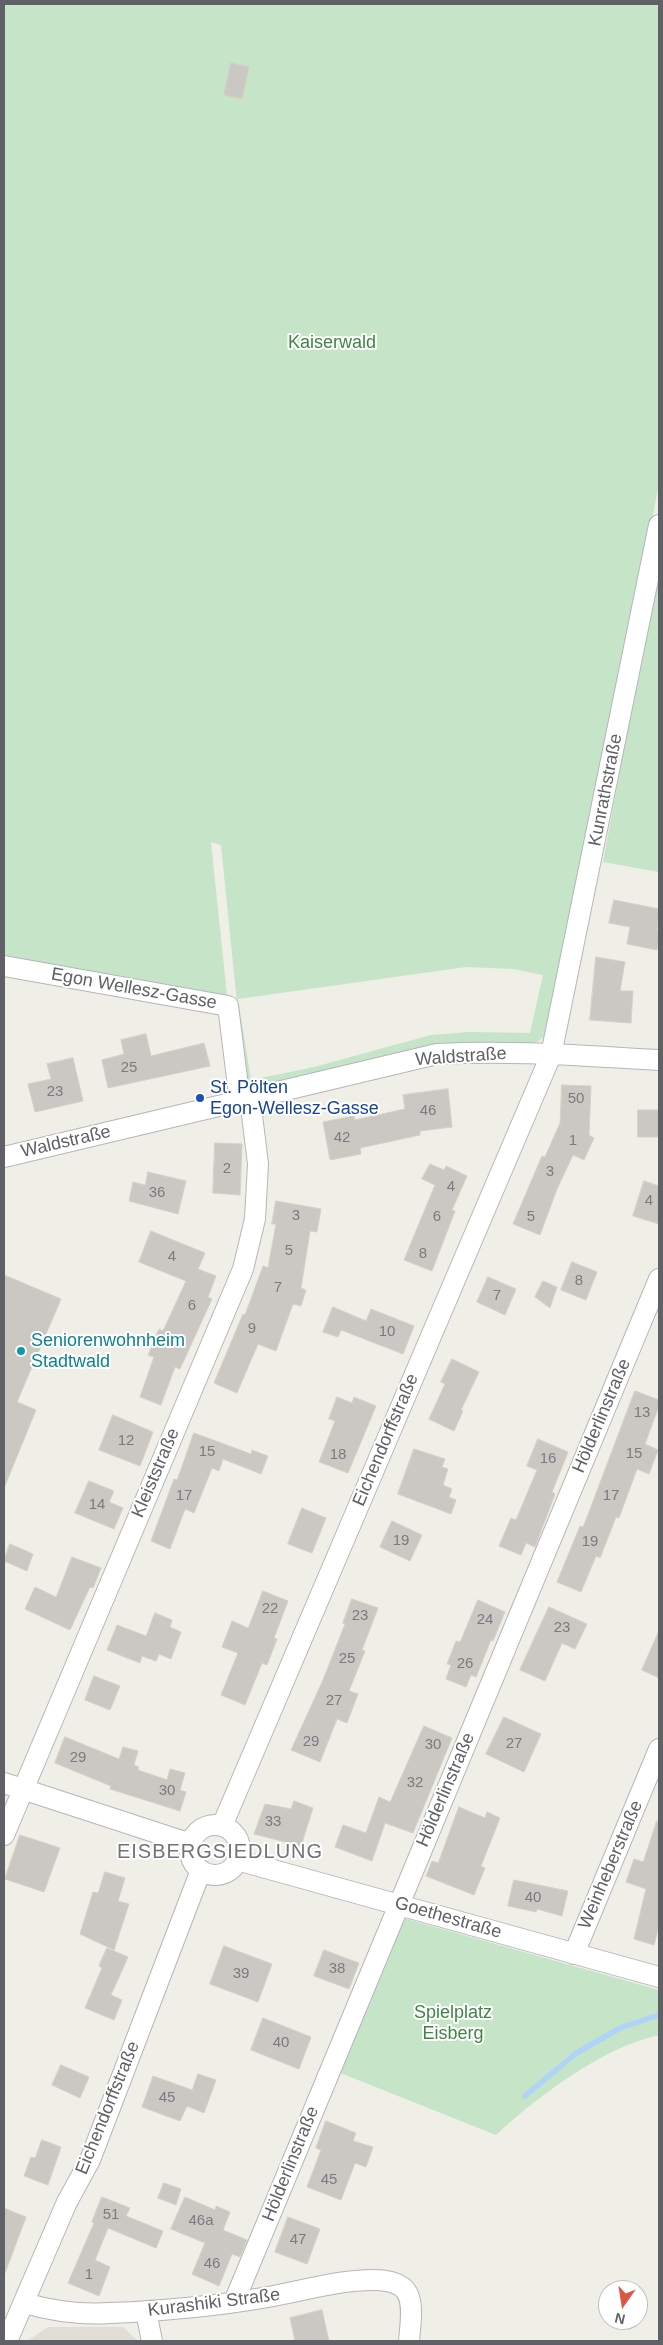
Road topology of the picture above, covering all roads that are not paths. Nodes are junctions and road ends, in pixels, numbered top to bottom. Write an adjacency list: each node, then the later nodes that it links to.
1 (659, 525): 3 (street, Kunrathstraße)
2 (4, 966): 5 (street, Egon Wellesz-Gasse)
3 (551, 1054): 4 (street, Waldstraße); 5 (street, Waldstraße); 11 (street, Eichendorffstraße)
4 (659, 1060)
5 (245, 1100): 6 (street, Waldstraße); 10 (street, Kleiststraße)
6 (4, 1157)
7 (659, 1280): 16 (street, Hölderlinstraße)
8 (659, 1749): 17 (street, Weinheberstraße)
9 (4, 1783): 10 (street)
10 (22, 1790): 12 (street, Kleiststraße); 13 (street)
11 (222, 1826): 13 (street); 14 (street)
12 (4, 1835)
13 (190, 1844): 15 (street)
14 (237, 1860): 15 (street); 16 (street, Goethestraße)
15 (201, 1870): 20 (street, Eichendorffstraße)
16 (399, 1904): 17 (street, Goethestraße); 19 (street, Hölderlinstraße)
17 (574, 1954): 18 (street, Goethestraße)
18 (659, 1977)
19 (234, 2302): 21 (street, Kurashiki Straße); 24 (street, Kurashiki Straße)
20 (24, 2303): 21 (street, Kurashiki Straße); 22 (street, Eichendorffstraße)
21 (146, 2311): 23 (street)
22 (8, 2332)
23 (152, 2341)
24 (409, 2341)

